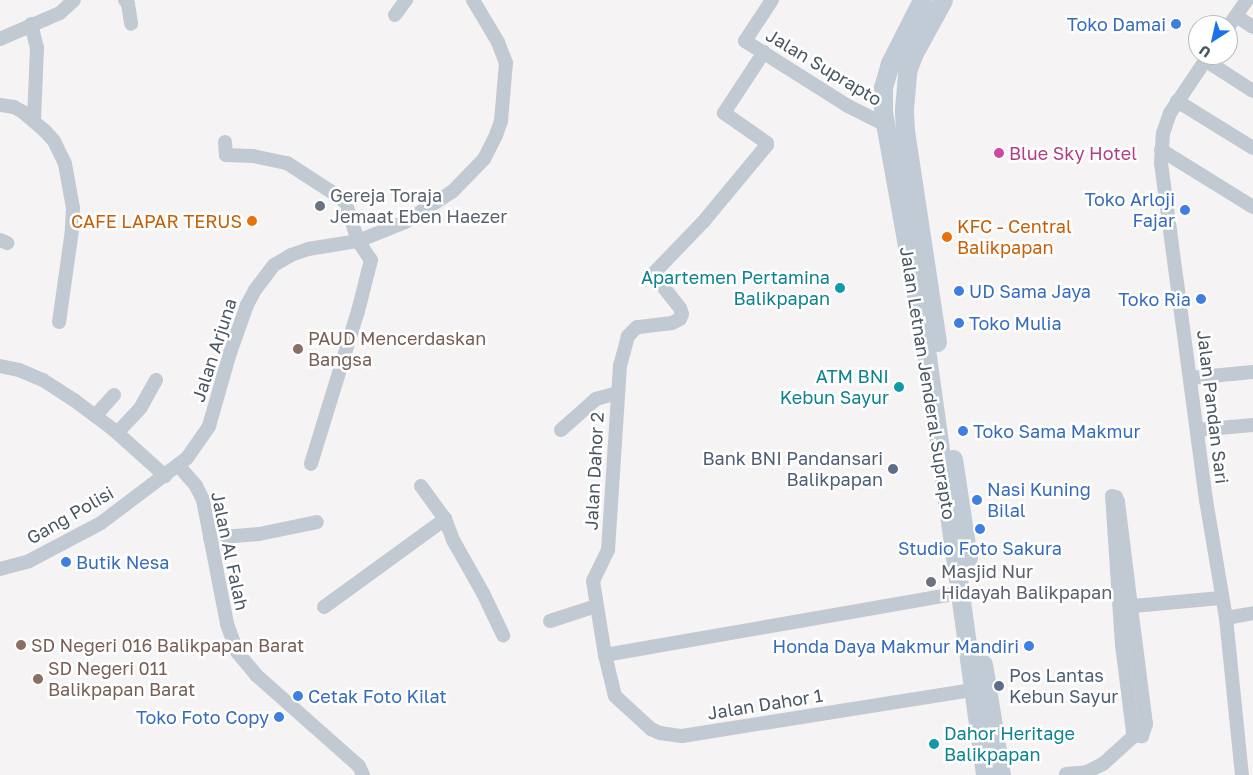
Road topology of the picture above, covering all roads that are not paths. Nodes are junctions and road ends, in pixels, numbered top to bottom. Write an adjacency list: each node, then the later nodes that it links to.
1 (74, 0): 12 (street)
2 (125, 0): 13 (street)
3 (406, 0): 9 (street)
4 (473, 0): 28 (street, Jalan Arjuna)
5 (772, 0): 16 (street, Jalan Suprapto)
6 (922, 0): 23 (main road, Jalan Letnan Jenderal Suprapto)
7 (943, 0): 38 (main road, Jalan Letnan Jenderal Suprapto)
8 (1247, 0): 10 (street)
9 (395, 15)
10 (1237, 15)
11 (1238, 23): 14 (street)
12 (31, 24): 15 (street); 22 (street)
13 (131, 24)
14 (1253, 27)
15 (0, 39)
16 (764, 52): 23 (street, Jalan Suprapto); 34 (street, Jalan Dahor 2)
17 (1202, 65): 20 (street, Jalan Pandan Sari)
18 (1218, 65): 19 (street)
19 (1253, 91)
20 (1177, 101): 25 (street); 26 (street, Jalan Pandan Sari)
21 (0, 105): 22 (street)
22 (34, 121): 29 (street)
23 (884, 124): 38 (main road, Jalan Letnan Jenderal Suprapto)
24 (224, 142): 28 (street)
25 (1253, 148)
26 (1161, 150): 27 (street); 32 (street, Jalan Pandan Sari)
27 (1253, 207)
28 (358, 241): 42 (street); 43 (street, Jalan Arjuna)
29 (59, 322)
30 (0, 366): 36 (street)
31 (1253, 372): 32 (street)
32 (1190, 378): 40 (street, Jalan Pandan Sari)
33 (156, 380): 41 (street)
34 (617, 393): 39 (street); 52 (street, Jalan Dahor 2)
35 (114, 395): 36 (street)
36 (96, 415): 41 (street)
37 (1253, 425): 40 (street)
38 (942, 428): 50 (main road, Jalan Letnan Jenderal Suprapto); 64 (main road, Jalan Letnan Jenderal Suprapto)
39 (560, 430)
40 (1197, 430): 51 (street, Jalan Pandan Sari)
41 (117, 433): 44 (street)
42 (311, 464)
43 (178, 465): 44 (street, Gang Polisi); 48 (street, Jalan Al Falah)
44 (165, 476): 49 (street, Gang Polisi)
45 (421, 486): 46 (street)
46 (445, 519): 53 (street); 58 (street)
47 (316, 522): 48 (street)
48 (210, 538): 62 (street, Jalan Al Falah)
49 (0, 570)
50 (961, 593): 59 (street); 60 (main road, Jalan Letnan Jenderal Suprapto)
51 (1221, 598): 54 (street); 56 (street, Jalan Pandan Sari)
52 (596, 606): 57 (street); 59 (street, Jalan Dahor 2)
53 (324, 607)
54 (1125, 607): 54 (street); 61 (street)
55 (1253, 614): 56 (street)
56 (1226, 618): 65 (street, Jalan Pandan Sari)
57 (550, 621)
58 (503, 635)
59 (605, 655): 60 (street, Jalan Dahor 1)
60 (974, 690): 63 (main road, Jalan Letnan Jenderal Suprapto)
61 (1066, 774)
62 (363, 775)
63 (985, 775)
64 (1002, 775)
65 (1242, 775)

